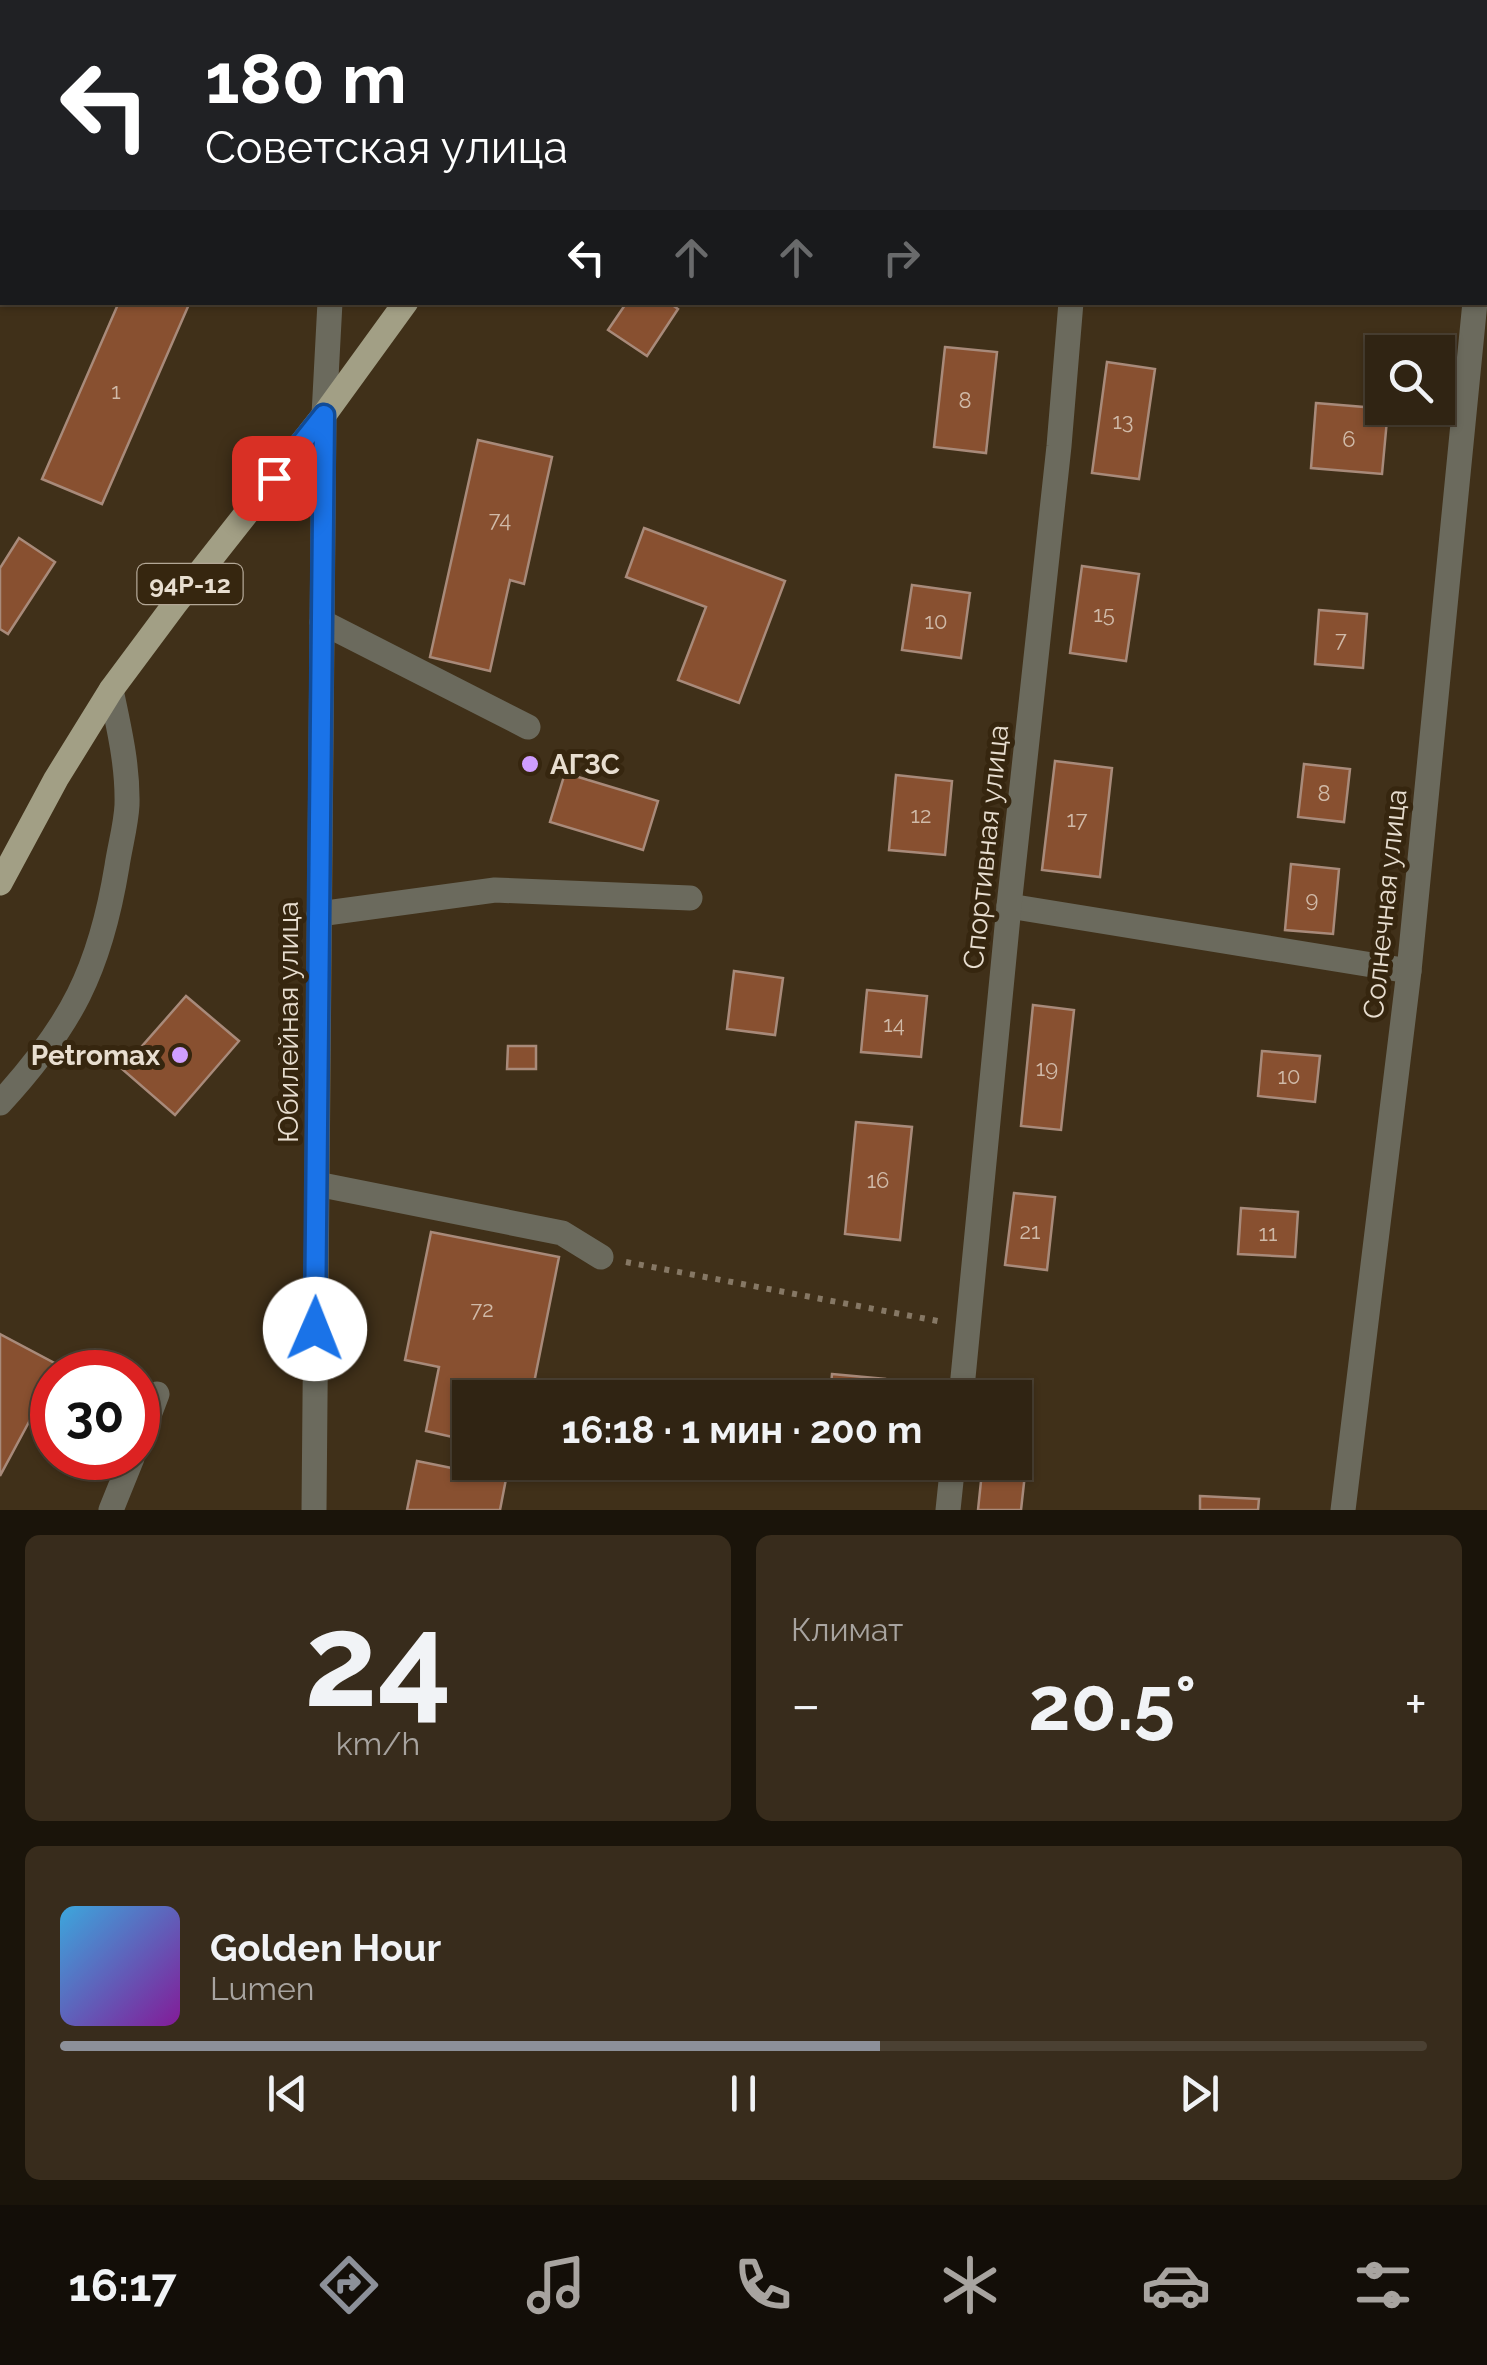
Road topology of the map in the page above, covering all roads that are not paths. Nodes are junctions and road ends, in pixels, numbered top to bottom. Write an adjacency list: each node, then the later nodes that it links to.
1 (330, 305): 5 (street, Юбилейная улица)
2 (404, 305): 5 (main road, 94Р-12)
3 (1071, 305): 11 (street, Спортивная улица)
4 (1475, 305): 13 (street, Солнечная улица)
5 (324, 415): 6 (street, Юбилейная улица); 7 (main road, 94Р-12)
6 (322, 622): 8 (street); 12 (street, Юбилейная улица)
7 (111, 690): 9 (main road, 94Р-12); 14 (street)
8 (528, 727)
9 (0, 883)
10 (690, 898): 12 (street)
11 (1009, 906): 13 (street); 17 (street, Спортивная улица)
12 (319, 914): 15 (street, Юбилейная улица)
13 (1409, 971): 23 (street, Солнечная улица)
14 (0, 1103)
15 (316, 1184): 16 (street); 21 (street, Юбилейная улица)
16 (600, 1257)
17 (962, 1380)
18 (123, 1480): 20 (street)
19 (951, 1480): 22 (street)
20 (111, 1510)
21 (314, 1510)
22 (948, 1510)
23 (1343, 1510)

